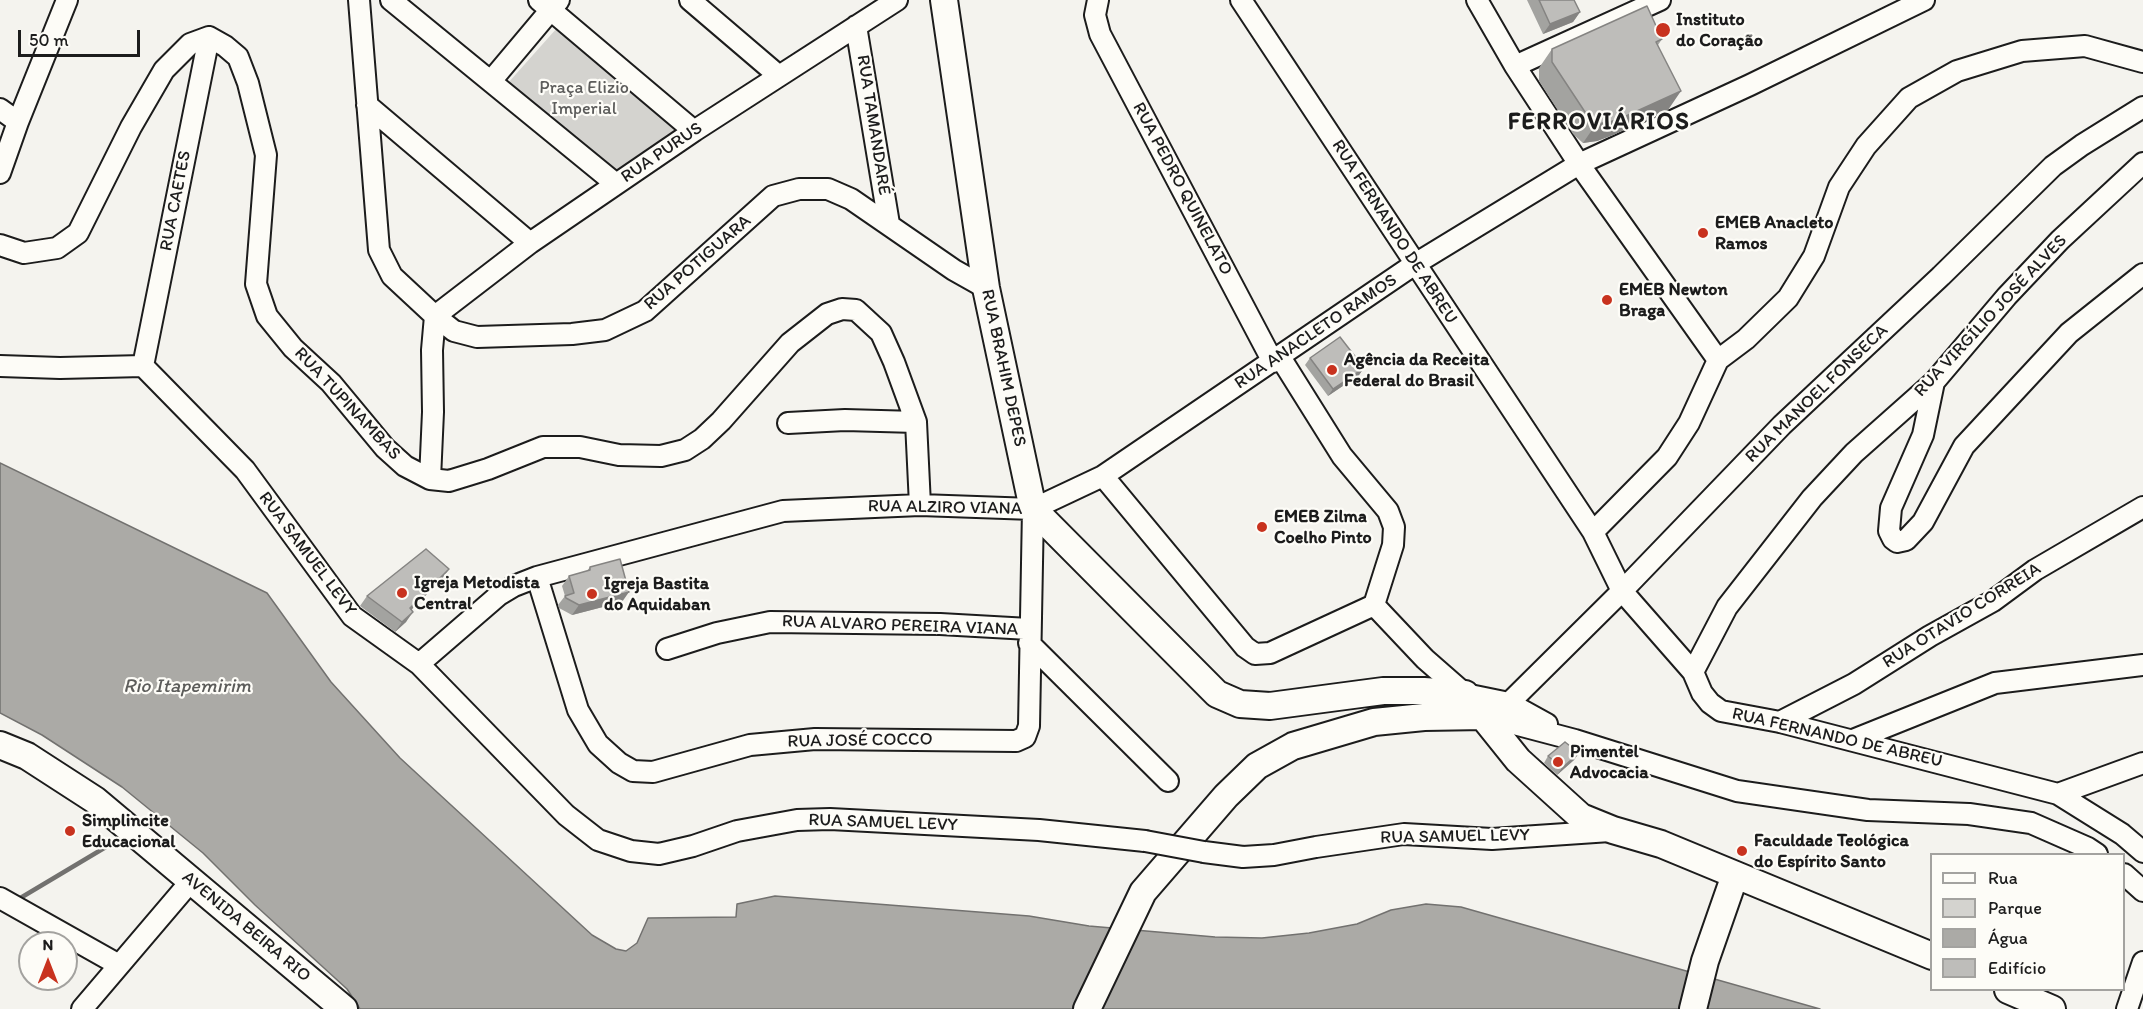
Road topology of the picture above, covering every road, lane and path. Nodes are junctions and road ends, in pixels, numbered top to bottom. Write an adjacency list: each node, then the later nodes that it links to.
1 (67, 0): 22 (street)
2 (359, 0): 19 (street, RUA POTIGUARA)
3 (391, 0): 18 (street)
4 (690, 0): 17 (street)
5 (944, 0): 33 (main road, RUA BRAHIM DEPES)
6 (1241, 0): 31 (street, RUA FERNANDO DE ABREU)
7 (1477, 0): 16 (street)
8 (1660, 0): 16 (street)
9 (1924, 0): 24 (street, RUA ANACLETO RAMOS)
10 (550, 3): 18 (street); 23 (street)
11 (881, 4): 13 (street, RUA PURUS)
12 (1097, 8): 35 (street, RUA PEDRO QUINELATO)
13 (856, 26): 17 (street, RUA PURUS); 28 (street, RUA TAMANDARÉ)
14 (209, 37): 30 (street); 38 (street, RUA CAETES); 43 (street, RUA TUPINAMBAS)
15 (2143, 62): 36 (street)
16 (1515, 66): 24 (street)
17 (779, 75): 23 (street, RUA PURUS)
18 (491, 81): 27 (street)
19 (367, 105): 29 (street); 34 (street, RUA POTIGUARA)
20 (2143, 107): 49 (street, RUA MANOEL FONSECA)
21 (0, 109): 22 (street)
22 (18, 122): 26 (street)
23 (694, 131): 27 (street, RUA PURUS)
24 (1579, 164): 31 (street, RUA ANACLETO RAMOS); 36 (street)
25 (2143, 164): 39 (street, RUA VIRGÍLIO JOSÉ ALVES)
26 (0, 173)
27 (616, 184): 29 (street, RUA PURUS)
28 (889, 224): 33 (street, RUA POTIGUARA); 34 (street, RUA POTIGUARA)
29 (530, 243): 34 (street, RUA PURUS)
30 (0, 245)
31 (1415, 264): 35 (street, RUA ANACLETO RAMOS); 47 (street, RUA FERNANDO DE ABREU)
32 (2143, 273): 39 (street)
33 (986, 288): 46 (main road, RUA BRAHIM DEPES)
34 (435, 316): 43 (street)
35 (1276, 359): 42 (street, RUA ANACLETO RAMOS); 50 (street, RUA PEDRO QUINELATO)
36 (1718, 360): 47 (street)
37 (0, 366): 38 (street)
38 (143, 366): 53 (street, RUA SAMUEL LEVY)
39 (1934, 382): 55 (street, RUA VIRGÍLIO JOSÉ ALVES)
40 (916, 422): 41 (street); 43 (street); 44 (street)
41 (788, 423)
42 (1102, 476): 46 (street, RUA ANACLETO RAMOS); 50 (street)
43 (430, 480)
44 (920, 505): 46 (street, RUA ALZIRO VIANA); 48 (street, RUA ALZIRO VIANA)
45 (2143, 507): 59 (street, RUA OTAVIO CORREIA)
46 (1033, 509): 51 (street, RUA BRAHIM DEPES); 56 (main road, RUA ALZIRO VIANA)
47 (1593, 532): 49 (street, RUA FERNANDO DE ABREU)
48 (537, 577): 53 (street, RUA ALZIRO VIANA); 60 (street, RUA JOSÉ COCCO)
49 (1622, 591): 55 (street, RUA FERNANDO DE ABREU); 57 (street, RUA MANOEL FONSECA)
50 (1374, 605): 56 (street)
51 (1029, 636): 52 (street, RUA ALVARO PEREIRA VIANA); 60 (street, RUA BRAHIM DEPES); 65 (street)
52 (667, 649)
53 (419, 664): 67 (street, RUA SAMUEL LEVY, bridge)
54 (2143, 665): 62 (street)
55 (1693, 672): 59 (street, RUA FERNANDO DE ABREU)
56 (1465, 694): 57 (street); 58 (main road)
57 (1509, 703): 61 (street)
58 (1484, 716): 61 (street); 67 (main road); 81 (main road)
59 (1780, 722): 62 (street, RUA FERNANDO DE ABREU)
60 (1025, 737)
61 (1575, 740): 69 (street)
62 (1853, 740): 66 (street, RUA FERNANDO DE ABREU)
63 (0, 745): 72 (main road, AVENIDA BEIRA RIO)
64 (2143, 763): 66 (street)
65 (1168, 781)
66 (2058, 794): 68 (street, RUA FERNANDO DE ABREU)
67 (1613, 830): 70 (main road)
68 (2143, 852)
69 (2094, 853)
70 (1735, 875): 75 (main road); 82 (main road)
71 (2125, 875): 73 (street)
72 (191, 881): 77 (street); 80 (main road, AVENIDA BEIRA RIO)
73 (2143, 891)
74 (0, 898): 77 (street)
75 (1930, 955)
76 (2143, 962): 84 (street)
77 (119, 965): 79 (street)
78 (2010, 991): 83 (main road)
79 (82, 1009)
80 (345, 1009)
81 (1087, 1009)
82 (1693, 1009)
83 (2052, 1009)
84 (2127, 1009)

